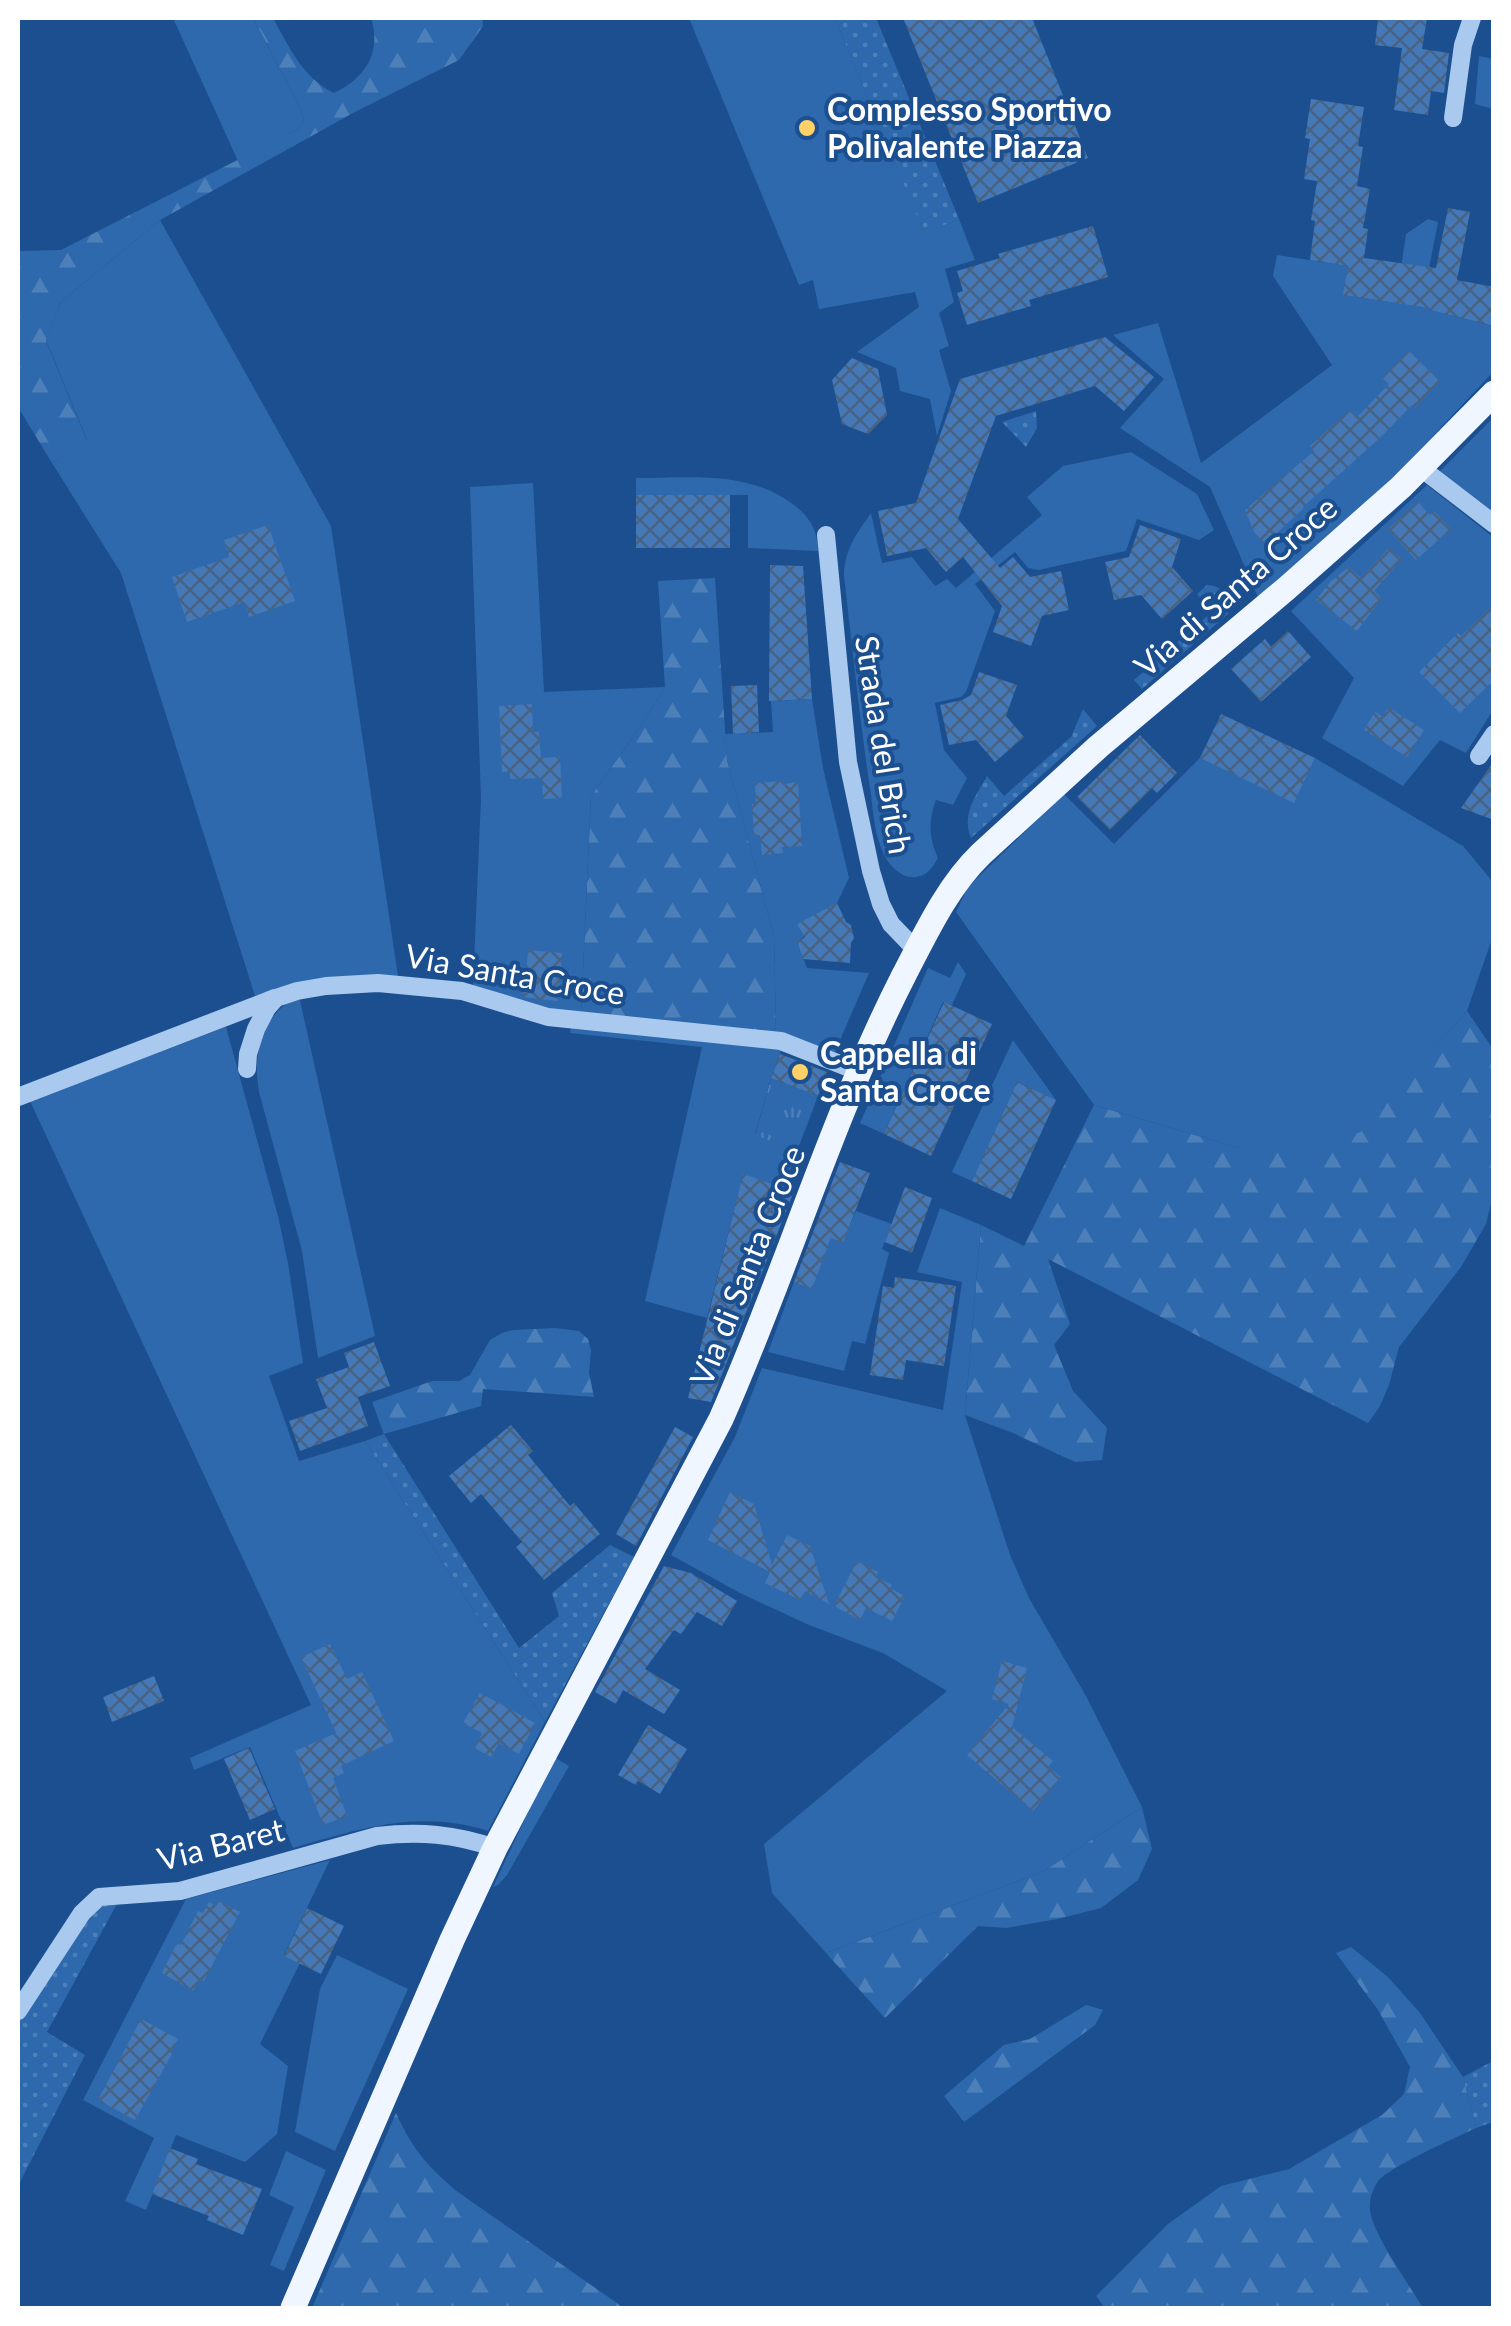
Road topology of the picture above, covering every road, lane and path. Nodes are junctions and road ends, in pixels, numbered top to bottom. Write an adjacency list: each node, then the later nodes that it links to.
1 (1472, 18): 2 (street)
2 (1453, 118)
3 (1494, 393): 4 (main road, Via di Santa Croce)
4 (1421, 468): 5 (street); 9 (main road, Via di Santa Croce)
5 (1494, 524)
6 (826, 536): 9 (street, Strada del Brich)
7 (1494, 734): 8 (street)
8 (1479, 756)
9 (917, 951): 12 (main road, Via di Santa Croce)
10 (276, 998): 11 (street); 12 (street, Via Santa Croce); 13 (street, Via Santa Croce)
11 (247, 1069)
12 (860, 1072): 14 (main road, Via di Santa Croce)
13 (18, 1097)
14 (495, 1848): 15 (street, Via Baret); 16 (main road, Via di Santa Croce)
15 (18, 2011)
16 (293, 2308)

